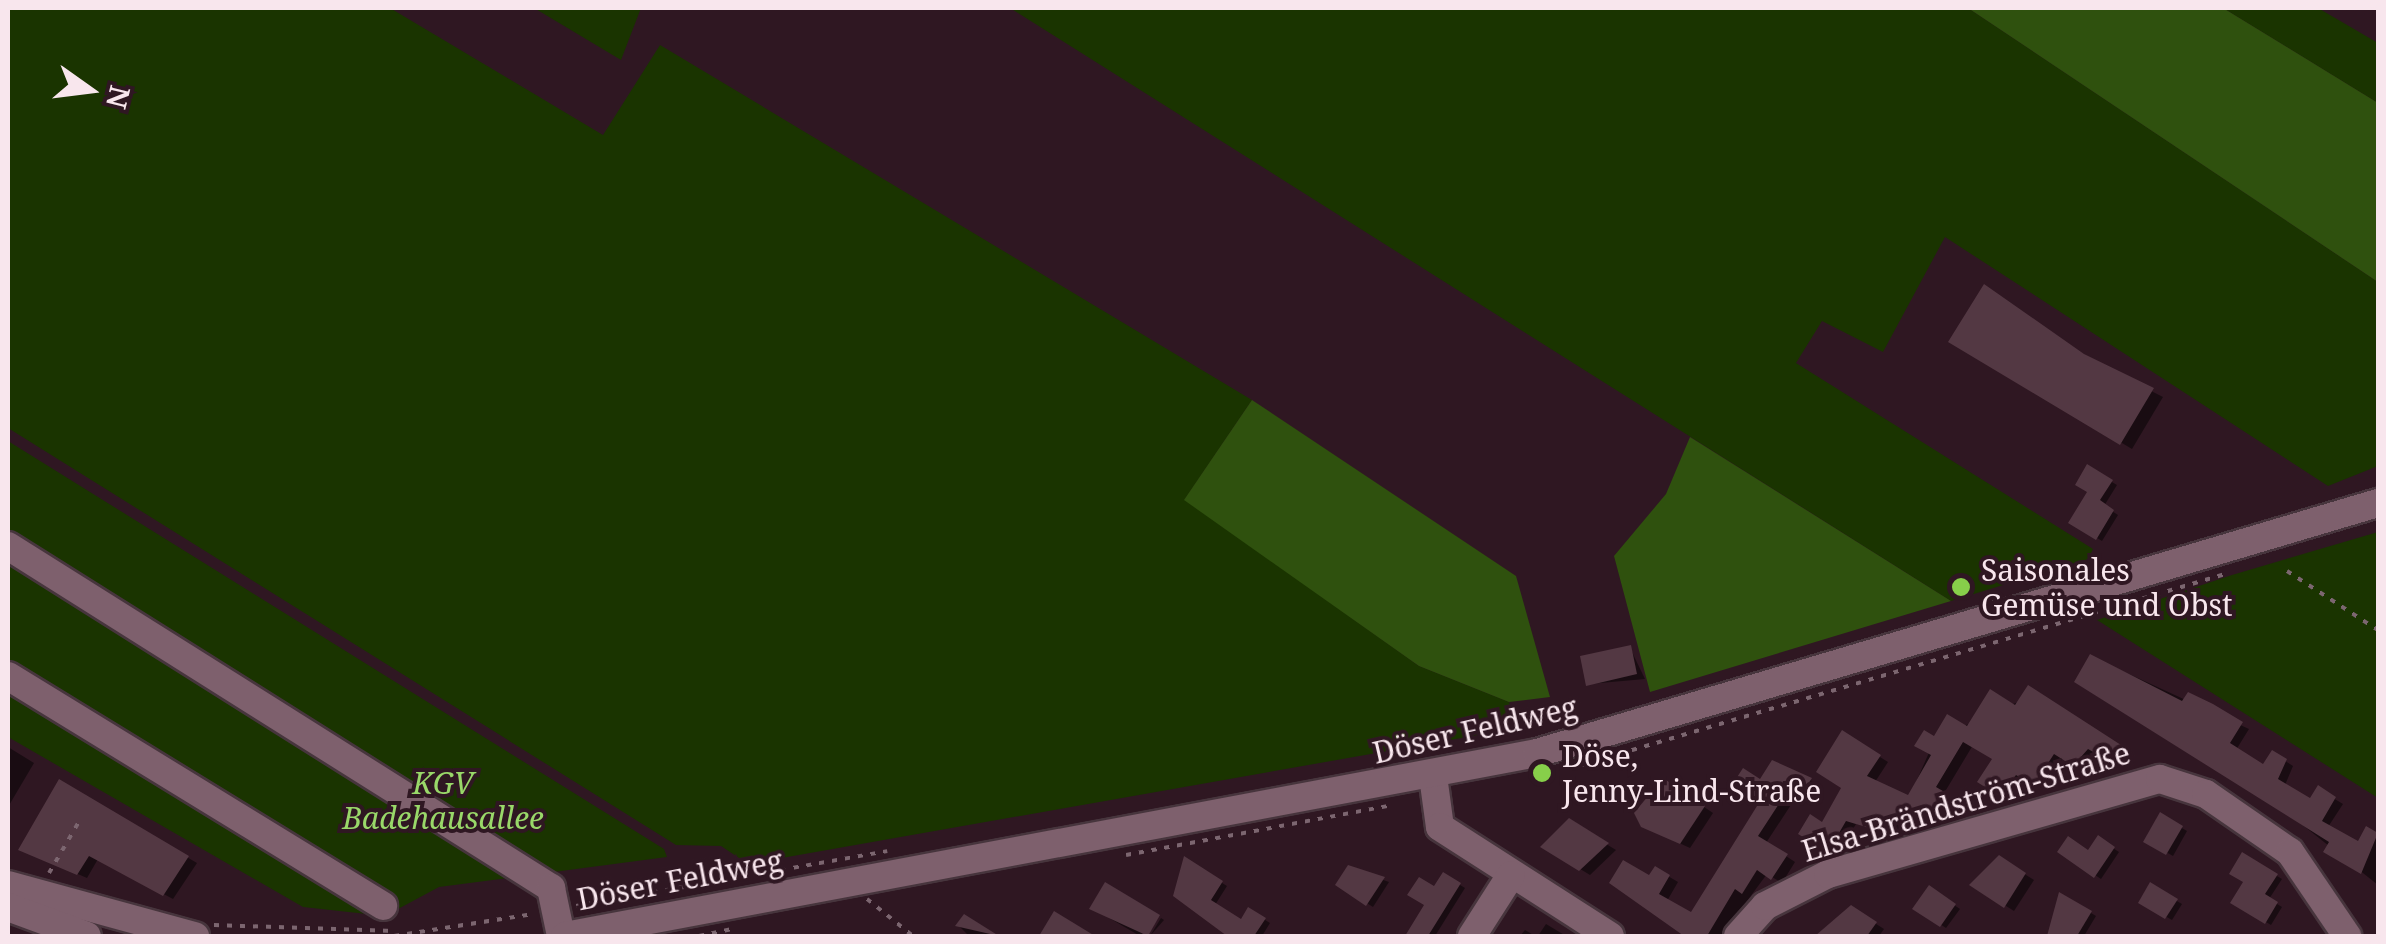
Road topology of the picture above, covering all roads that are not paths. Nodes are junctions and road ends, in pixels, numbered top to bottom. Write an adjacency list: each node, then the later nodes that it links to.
1 (2378, 503): 4 (street, Döser Feldweg)
2 (8, 546): 9 (street)
3 (8, 676): 7 (street)
4 (1433, 776): 5 (street); 10 (street, Döser Feldweg)
5 (1511, 875): 13 (street); 14 (street)
6 (8, 885): 12 (street)
7 (383, 906)
8 (8, 907): 11 (street)
9 (561, 927): 10 (street, Döser Feldweg)
10 (598, 933)
11 (88, 936)
12 (195, 936)
13 (1472, 936)
14 (1610, 936)
15 (1738, 936): 16 (street, Elsa-Brändström-Straße)
16 (2347, 936)

